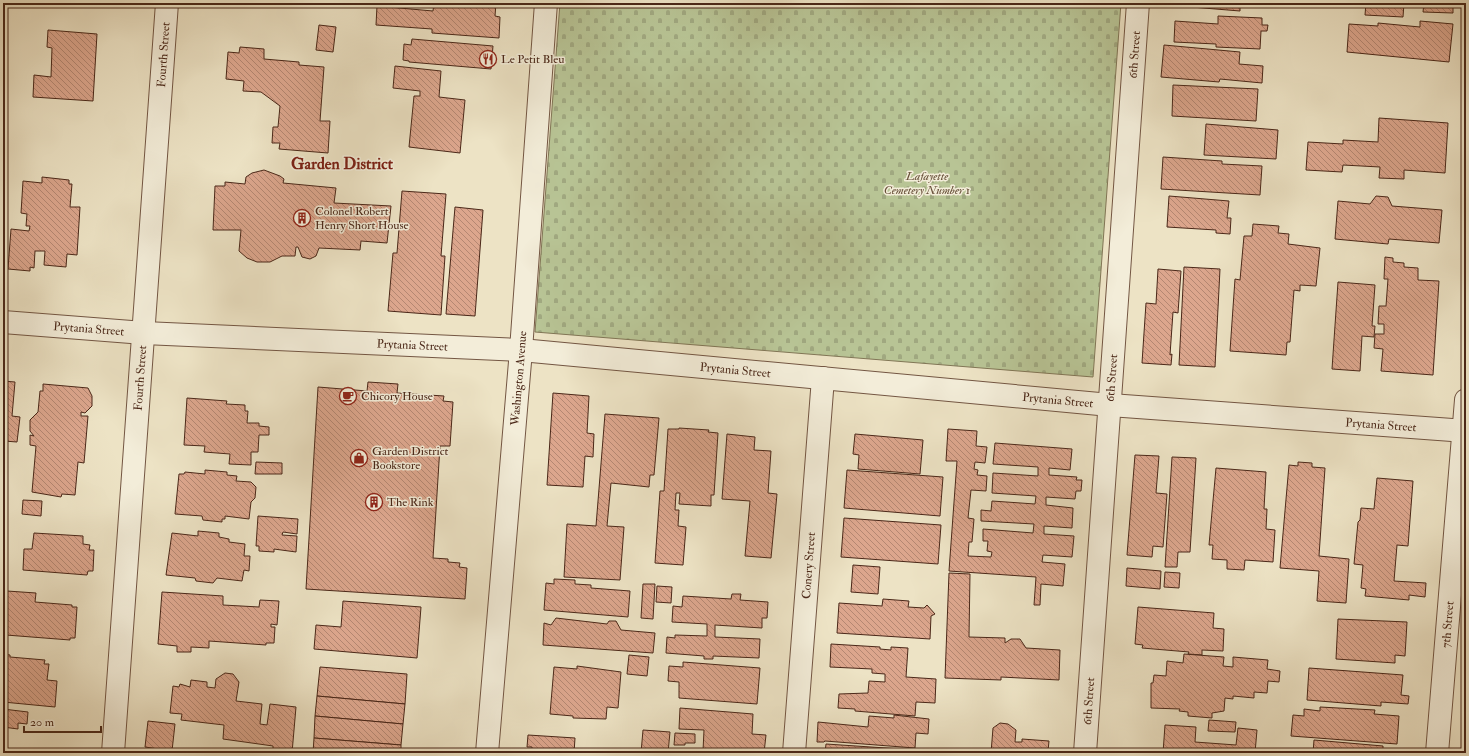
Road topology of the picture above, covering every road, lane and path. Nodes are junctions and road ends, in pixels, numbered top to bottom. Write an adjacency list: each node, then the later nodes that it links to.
1 (167, 3): 5 (street, Fourth Street)
2 (546, 3): 6 (street, Washington Avenue)
3 (1138, 3): 9 (street, 6th Street)
4 (3, 322): 5 (street, Prytania Street)
5 (144, 333): 6 (street, Prytania Street); 11 (street, Fourth Street)
6 (520, 350): 7 (street, Prytania Street); 12 (street, Washington Avenue)
7 (823, 378): 9 (street, Prytania Street); 13 (street, Conery Street)
8 (1466, 400): 10 (street, 7th Street)
9 (1110, 405): 10 (street, Prytania Street); 14 (street, 6th Street)
10 (1465, 431): 15 (street, 7th Street)
11 (113, 753)
12 (487, 753)
13 (794, 753)
14 (1085, 753)
15 (1437, 753)

